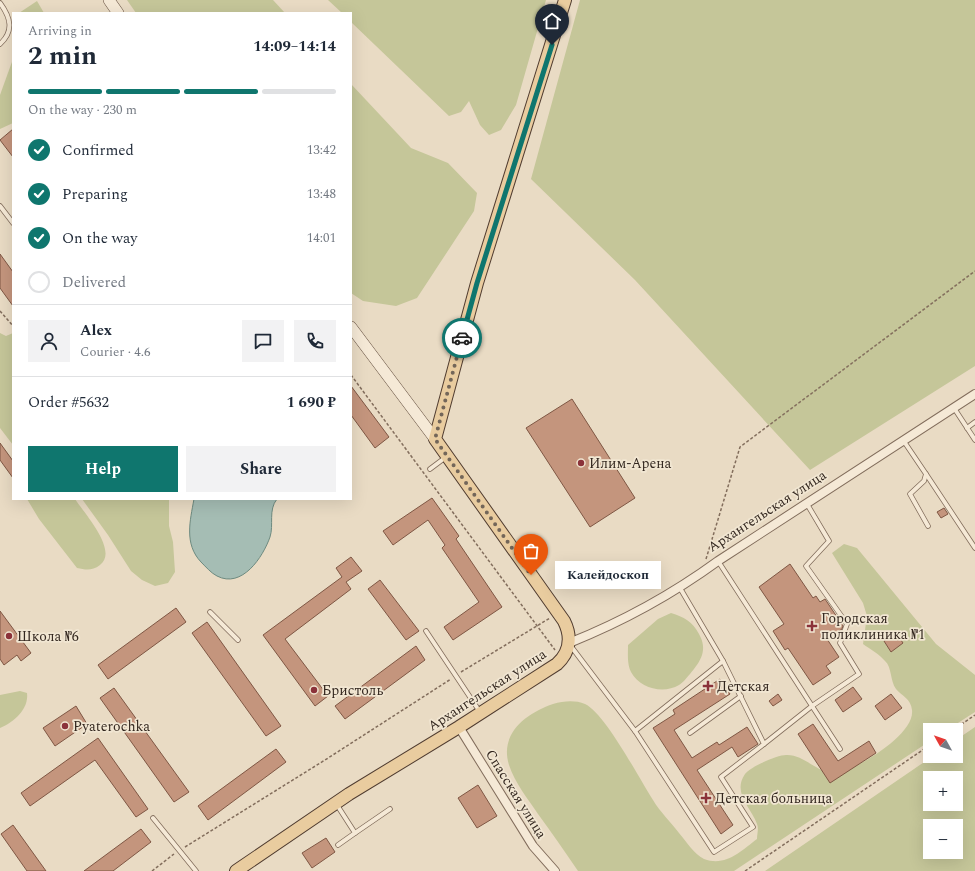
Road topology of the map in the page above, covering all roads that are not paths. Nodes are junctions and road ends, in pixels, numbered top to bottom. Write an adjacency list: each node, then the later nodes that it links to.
1 (109, 0): 4 (street)
2 (565, 0): 13 (main road)
3 (0, 4): 5 (lane)
4 (117, 12)
5 (0, 44)
6 (0, 206): 7 (lane)
7 (12, 222)
8 (352, 329): 13 (street)
9 (975, 394): 10 (street, Архангельская улица)
10 (954, 408): 12 (lane); 14 (street, Архангельская улица)
11 (975, 422): 12 (lane)
12 (967, 428): 15 (lane)
13 (435, 439): 16 (main road)
14 (903, 439): 18 (lane); 19 (street, Архангельская улица)
15 (975, 440)
16 (447, 456): 17 (lane); 27 (main road)
17 (430, 469)
18 (926, 474): 20 (lane); 21 (lane)
19 (807, 504): 22 (street, Архангельская улица); 30 (lane)
20 (928, 526)
21 (975, 548)
22 (718, 560): 23 (street, Архангельская улица); 30 (lane)
23 (680, 588): 27 (street, Архангельская улица); 28 (lane)
24 (210, 612): 26 (lane)
25 (426, 631): 31 (lane)
26 (238, 640)
27 (569, 643): 31 (main road, Архангельская улица); 33 (lane)
28 (723, 661): 29 (lane); 33 (lane)
29 (741, 696): 34 (lane); 35 (lane)
30 (812, 706): 35 (lane); 36 (lane)
31 (480, 713): 32 (main road, Архангельская улица)
32 (459, 727): 37 (main road, Архангельская улица); 44 (street, Спасская улица)
33 (636, 731): 35 (lane)
34 (690, 733)
35 (764, 744)
36 (840, 749)
37 (336, 803): 40 (lane); 43 (main road, Архангельская улица)
38 (390, 809): 40 (lane)
39 (154, 818): 42 (lane)
40 (355, 833): 41 (lane)
41 (338, 845)
42 (196, 871)
43 (236, 871)
44 (555, 871)

